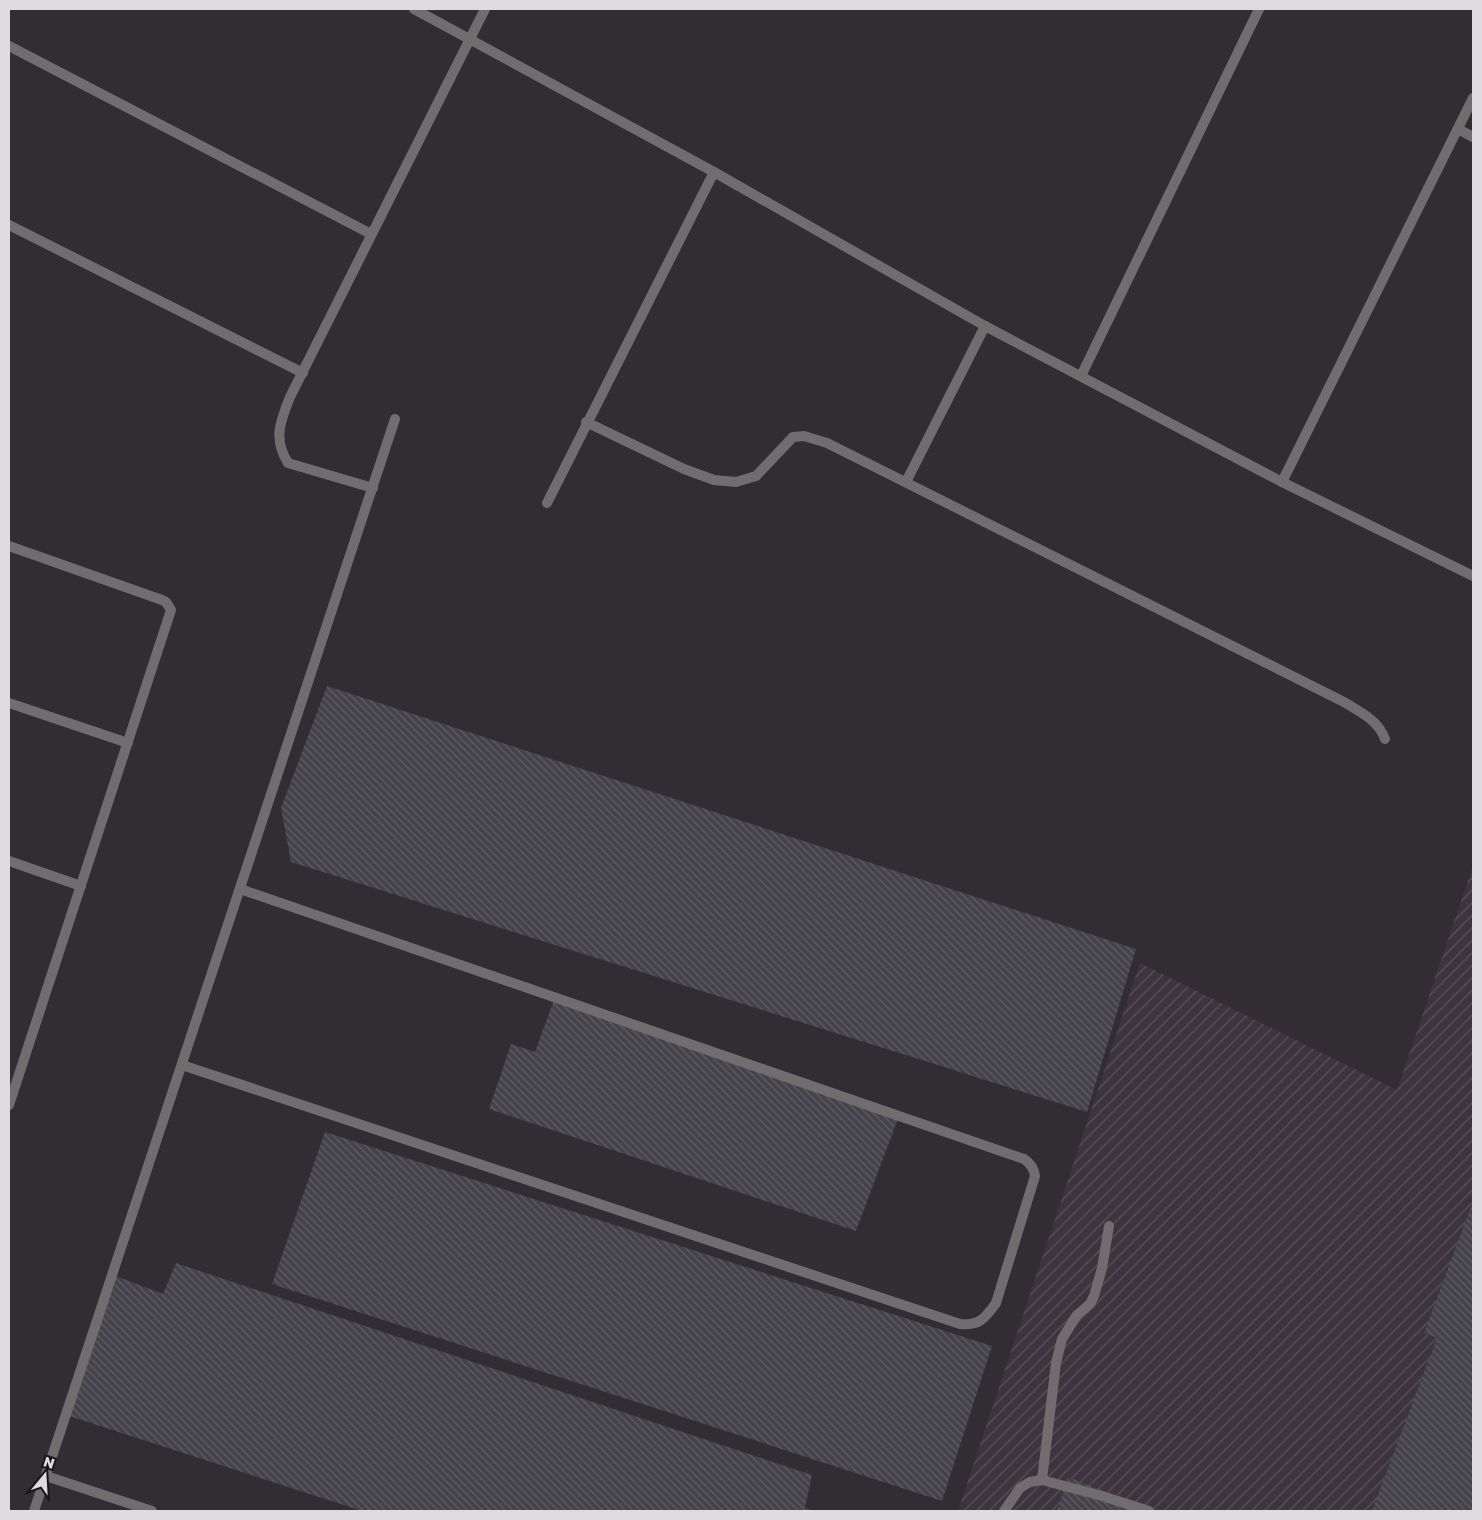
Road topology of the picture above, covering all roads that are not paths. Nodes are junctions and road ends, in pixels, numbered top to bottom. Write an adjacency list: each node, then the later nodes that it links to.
1 (414, 9): 4 (street)
2 (485, 9): 4 (street)
3 (1259, 9): 14 (street)
4 (471, 39): 9 (street); 11 (street)
5 (9, 46): 11 (street)
6 (1473, 98): 7 (street)
7 (1458, 129): 8 (street); 18 (street)
8 (1473, 137)
9 (714, 172): 12 (street); 16 (street)
10 (9, 225): 13 (street)
11 (371, 234): 13 (street)
12 (985, 326): 14 (street); 17 (street)
13 (303, 373): 19 (street)
14 (1081, 376): 18 (street)
15 (396, 420): 19 (street)
16 (586, 422): 17 (street); 20 (street)
17 (906, 482): 24 (street)
18 (1282, 482): 22 (street)
19 (373, 488): 28 (street)
20 (546, 503)
21 (9, 546): 25 (street)
22 (1473, 576)
23 (9, 703): 25 (street)
24 (1385, 739)
25 (128, 743): 27 (street)
26 (9, 861): 27 (street)
27 (81, 886): 30 (street)
28 (240, 889): 29 (street); 29 (street)
29 (182, 1065): 32 (street)
30 (9, 1105)
31 (1109, 1226): 33 (street)
32 (46, 1476): 34 (street); 35 (street)
33 (1042, 1480): 36 (street); 37 (street)
34 (34, 1511)
35 (152, 1511)
36 (1004, 1511)
37 (1149, 1511)

